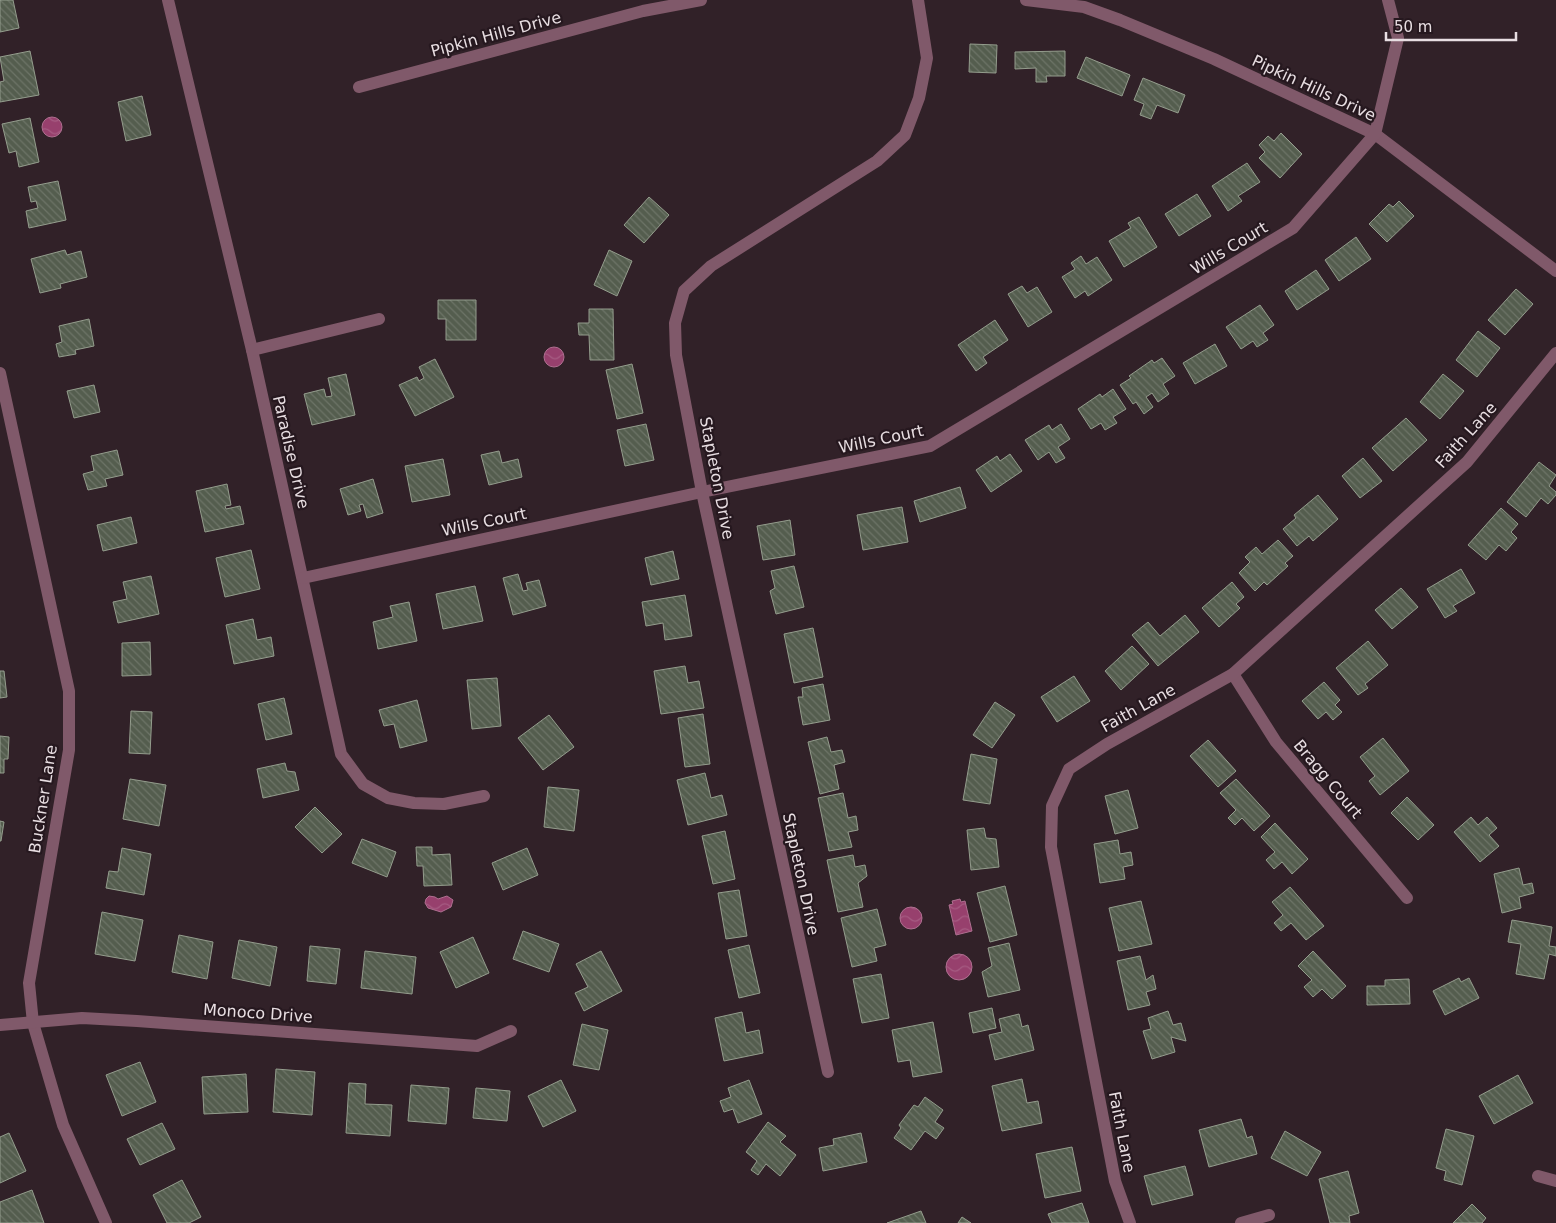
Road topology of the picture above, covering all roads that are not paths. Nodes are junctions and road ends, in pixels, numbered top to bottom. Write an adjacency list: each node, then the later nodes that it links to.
1 (168, 0): 11 (street, Paradise Drive)
2 (701, 0): 7 (street, Pipkin Hills Drive)
3 (918, 0): 14 (street, Stapleton Drive)
4 (1026, 0): 6 (street, Pipkin Hills Drive)
5 (1388, 0): 8 (street)
6 (1083, 4): 8 (street, Pipkin Hills Drive)
7 (359, 88)
8 (1375, 134): 9 (street, Pipkin Hills Drive); 14 (street, Wills Court)
9 (1556, 271)
10 (379, 319): 11 (street)
11 (252, 350): 15 (street, Paradise Drive)
12 (1556, 353): 16 (street, Faith Lane)
13 (0, 373): 19 (street, Buckner Lane)
14 (702, 492): 15 (street, Wills Court); 22 (street, Stapleton Drive)
15 (303, 578): 17 (street, Paradise Drive)
16 (1233, 674): 18 (street, Bragg Court); 27 (street, Faith Lane)
17 (484, 796)
18 (1407, 898)
19 (32, 1023): 20 (street, Monoco Drive); 21 (street, Monoco Drive); 26 (street, Buckner Lane)
20 (0, 1025)
21 (511, 1031)
22 (828, 1072)
23 (1538, 1176): 24 (street)
24 (1556, 1181)
25 (1269, 1215): 28 (street)
26 (106, 1223)
27 (1130, 1223)
28 (1241, 1223)

